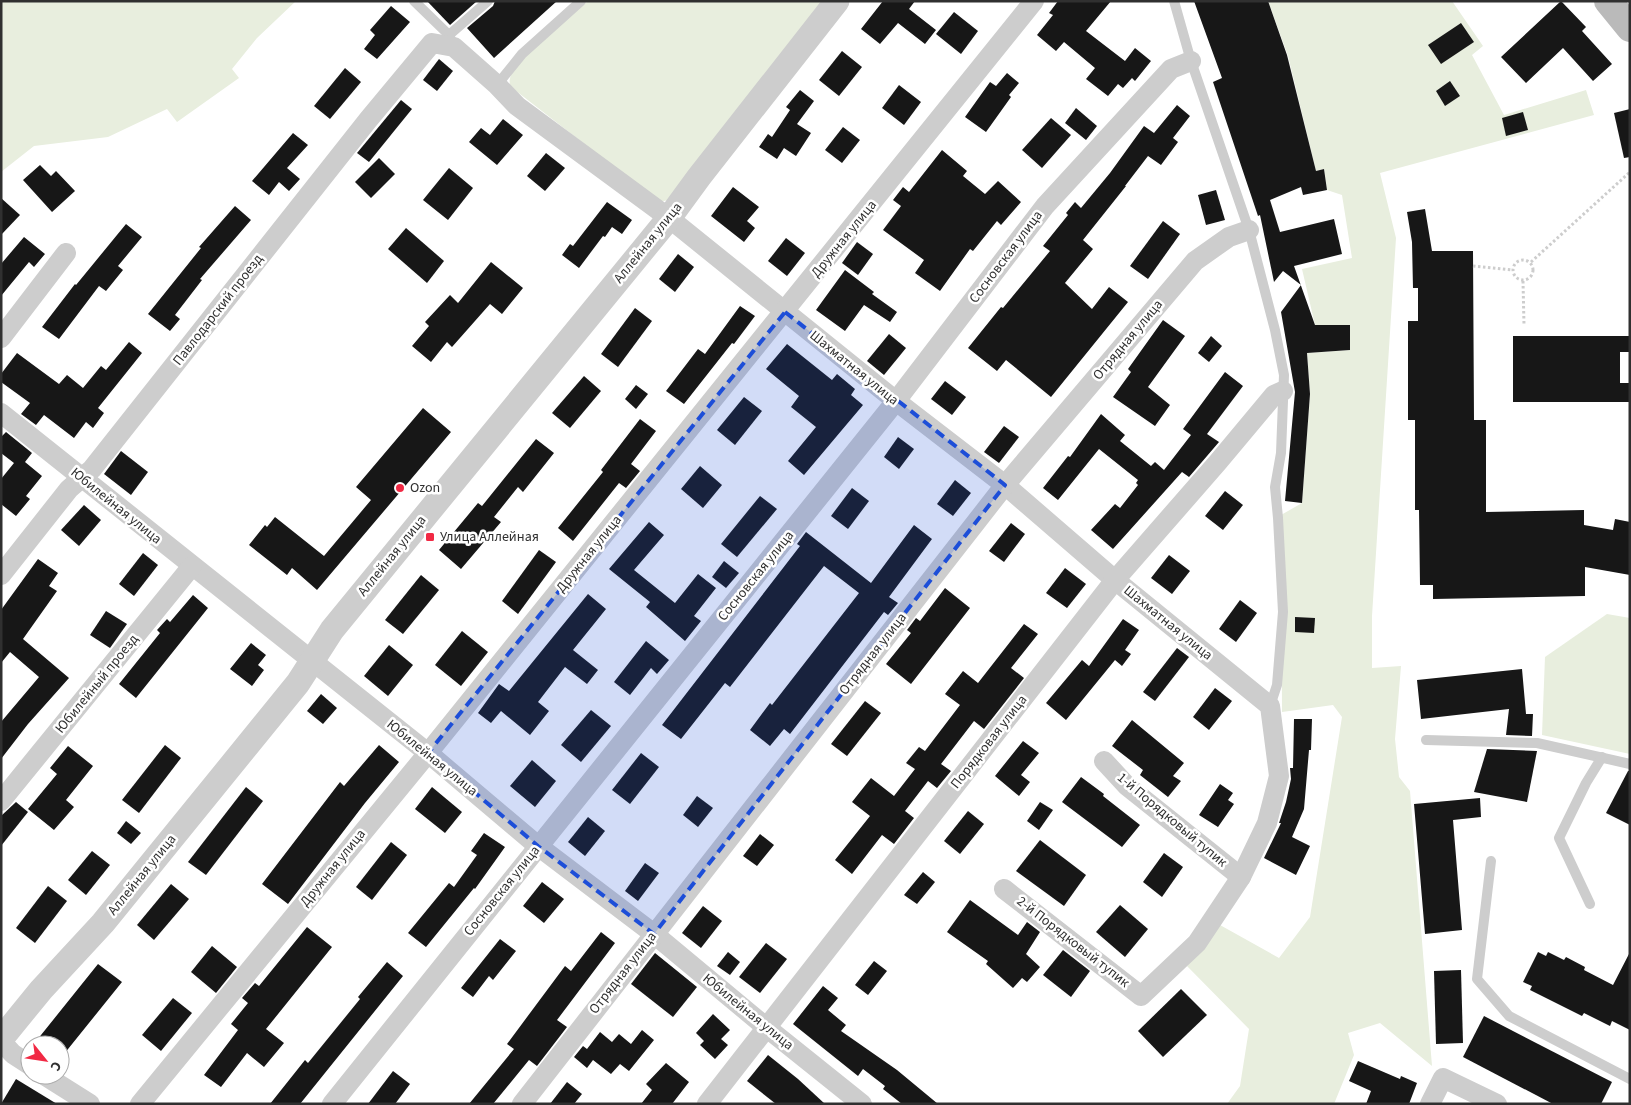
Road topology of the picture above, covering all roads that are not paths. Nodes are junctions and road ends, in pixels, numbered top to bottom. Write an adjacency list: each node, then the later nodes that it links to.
1 (414, 1): 9 (lane)
2 (488, 1): 9 (lane)
3 (581, 1): 11 (lane)
4 (837, 1): 12 (street, Аллейная улица)
5 (1034, 1): 15 (street, Дружная улица)
6 (1174, 1): 10 (lane)
7 (1608, 1): 8 (main road)
8 (1630, 28)
9 (445, 42): 11 (street, Шахматная улица); 20 (street, Павлодарский проезд)
10 (1191, 61): 13 (lane); 18 (street, Сосновская улица)
11 (496, 85): 12 (street, Шахматная улица)
12 (669, 218): 15 (street, Шахматная улица); 25 (street, Аллейная улица)
13 (1249, 230): 17 (lane); 21 (street, Отрядная улица)
14 (66, 253): 16 (street)
15 (785, 312): 18 (street, Шахматная улица); 28 (street, Дружная улица)
16 (1, 338)
17 (1283, 391): 24 (street, Порядковая улица); 26 (lane)
18 (896, 401): 21 (street, Шахматная улица); 33 (street, Сосновская улица)
19 (1, 414): 20 (street, Юбилейная улица)
20 (82, 479): 22 (street, Юбилейная улица); 23 (street, Павлодарский проезд)
21 (1005, 485): 24 (street, Шахматная улица); 38 (street, Отрядная улица)
22 (192, 566): 25 (street, Юбилейная улица); 32 (street, Юбилейный проезд)
23 (1, 575)
24 (1115, 580): 26 (street, Шахматная улица); 39 (street, Порядковая улица)
25 (313, 661): 28 (street, Юбилейная улица); 40 (street, Аллейная улица)
26 (1270, 706): 35 (street)
27 (1426, 740): 29 (lane)
28 (428, 753): 33 (street, Юбилейная улица); 45 (street, Дружная улица)
29 (1602, 757): 31 (lane); 37 (lane)
30 (1104, 761): 35 (street, 1-й Порядковый тупик)
31 (1630, 764)
32 (1, 802)
33 (538, 846): 38 (street, Юбилейная улица); 46 (street, Сосновская улица)
34 (1491, 861): 42 (lane)
35 (1241, 877): 36 (street, 2-й Порядковый тупик)
36 (1004, 889)
37 (1590, 904)
38 (654, 934): 39 (street, Юбилейная улица); 47 (street, Отрядная улица)
39 (767, 1028): 48 (street, Порядковая улица); 49 (street, Юбилейная улица)
40 (1, 1040): 41 (street)
41 (20, 1059)
42 (1630, 1080)
43 (60, 1085): 44 (street)
44 (90, 1104)
45 (140, 1104)
46 (332, 1104)
47 (522, 1104)
48 (707, 1104)
49 (862, 1104)
50 (1430, 1104): 51 (street)
51 (1497, 1104)

